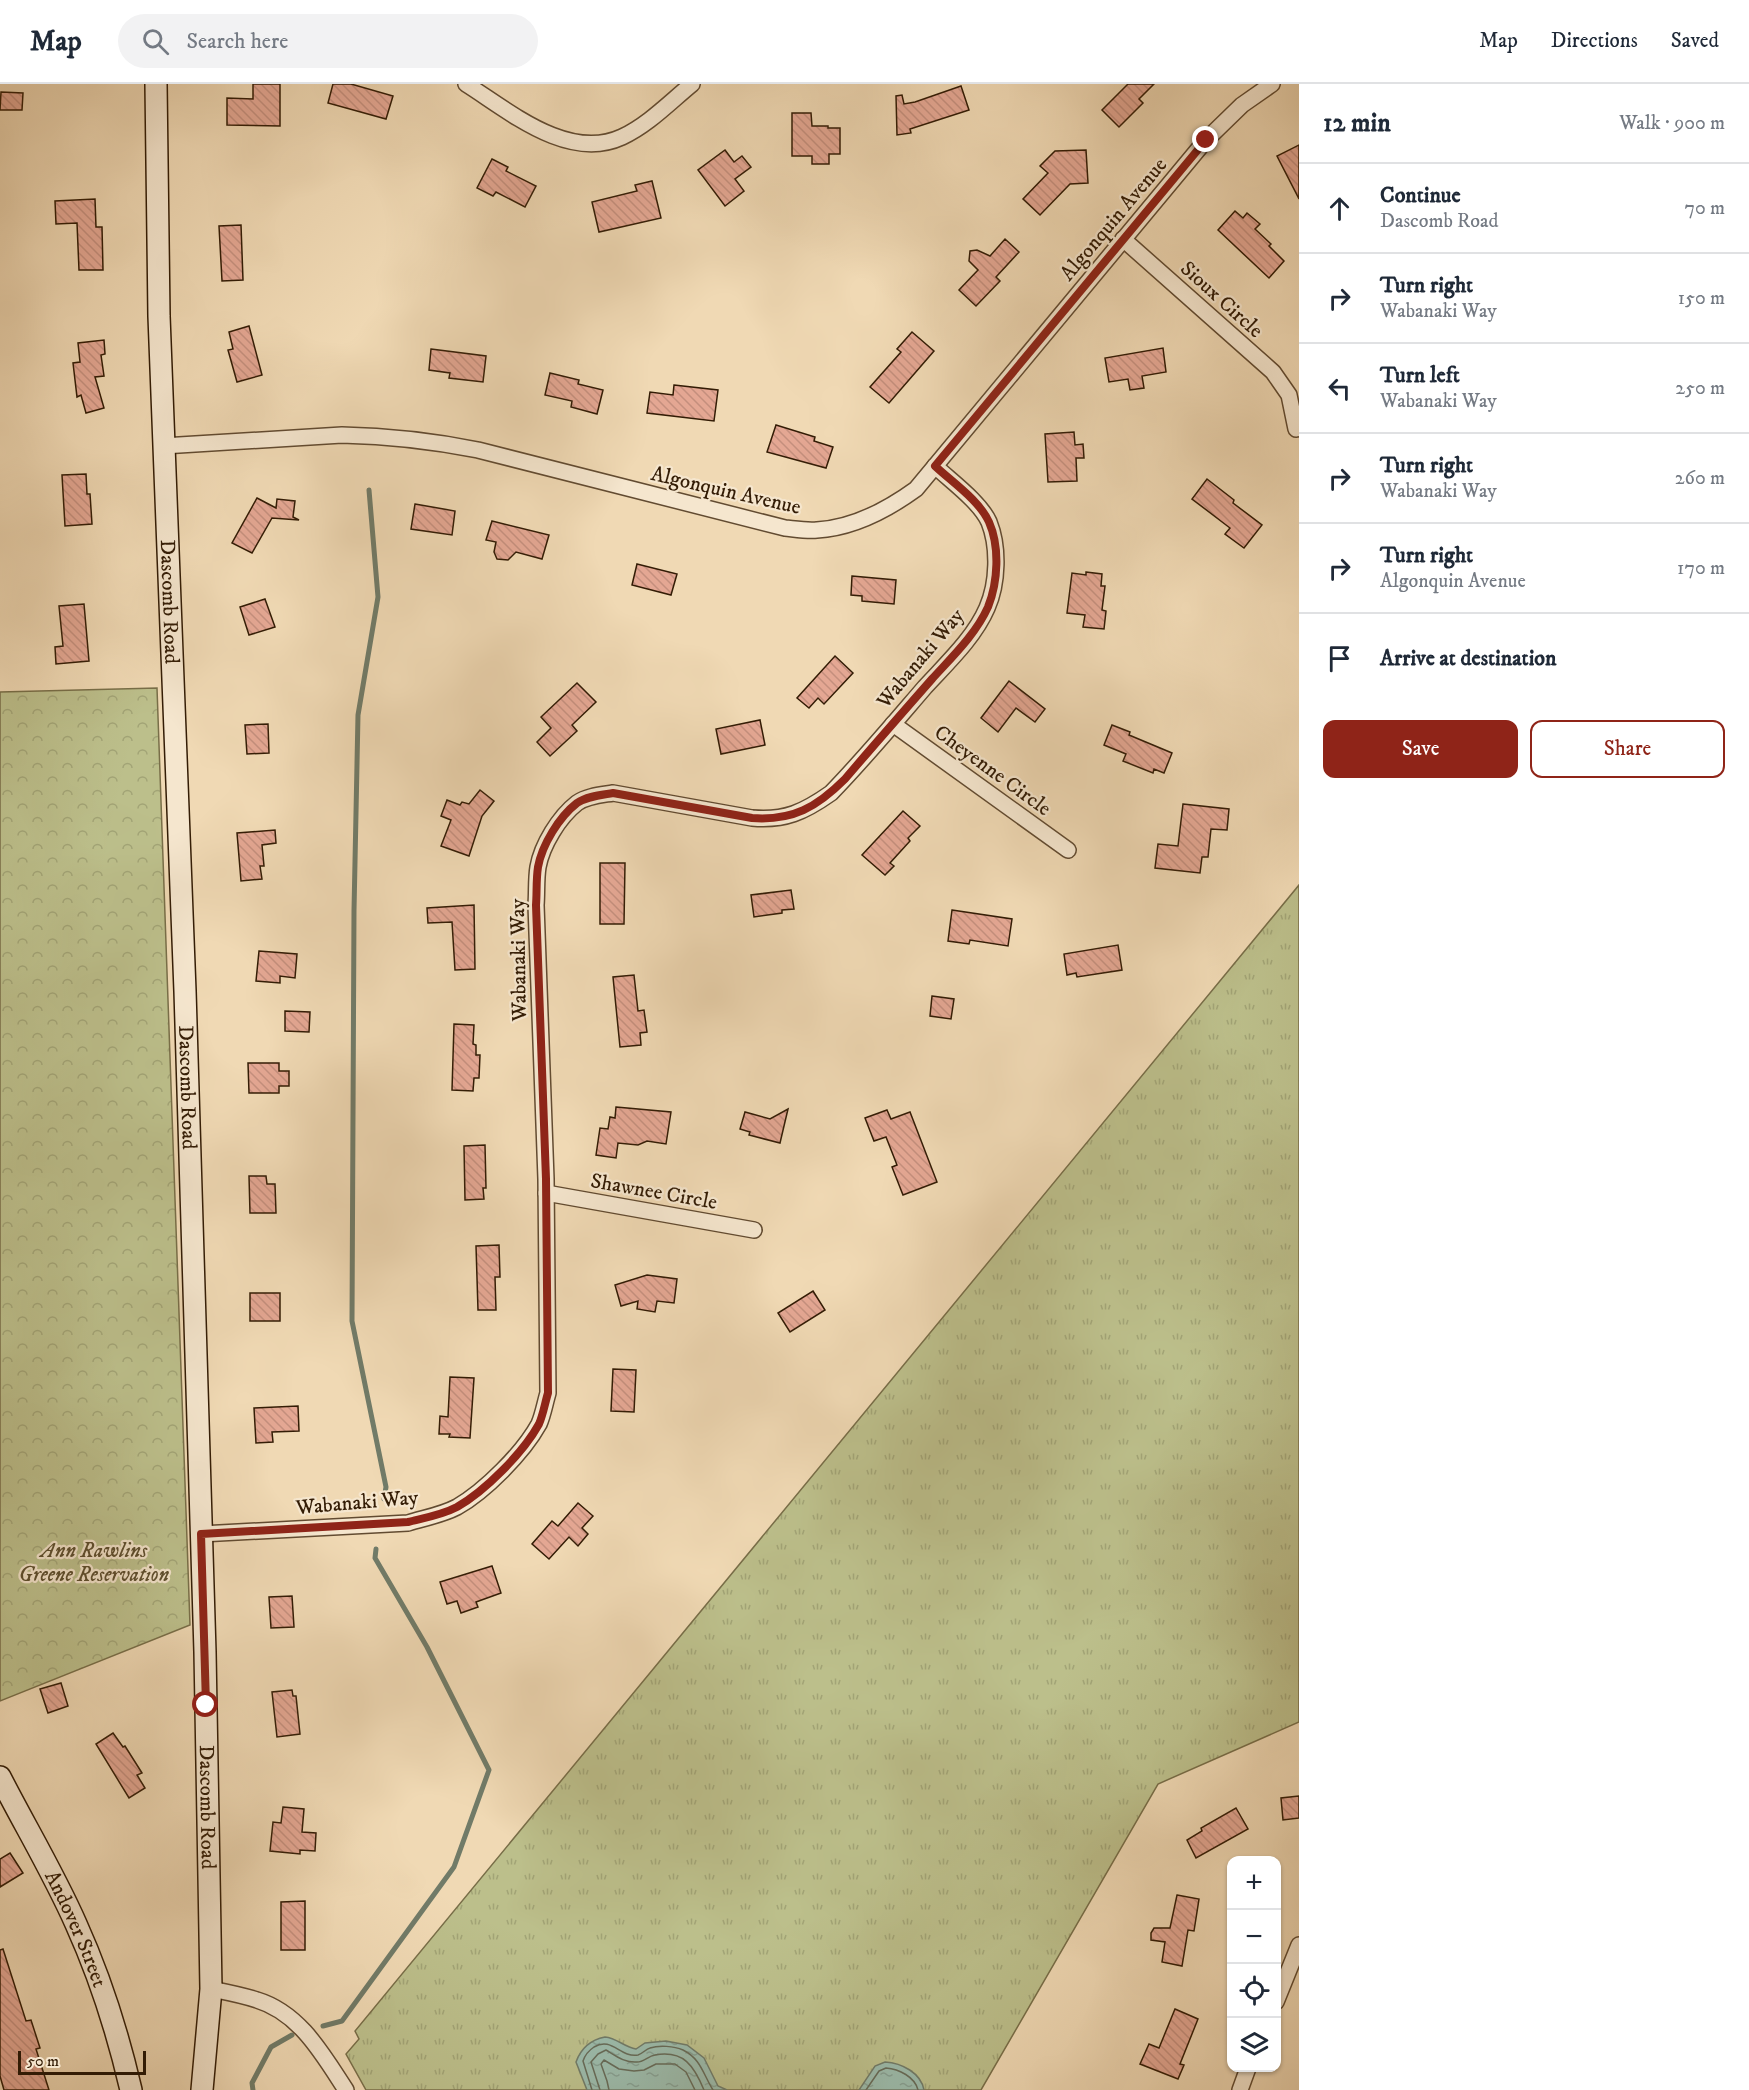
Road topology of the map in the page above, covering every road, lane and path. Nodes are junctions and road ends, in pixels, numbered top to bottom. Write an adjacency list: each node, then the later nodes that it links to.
1 (156, 84): 7 (main road, Dascomb Road)
2 (466, 84): 3 (street)
3 (692, 84)
4 (1272, 84): 5 (street, Algonquin Avenue)
5 (1123, 239): 6 (street, Sioux Circle); 8 (street, Algonquin Avenue)
6 (1296, 429)
7 (163, 446): 8 (street, Algonquin Avenue); 13 (main road, Dascomb Road)
8 (935, 466): 9 (street, Wabanaki Way)
9 (893, 724): 10 (street, Cheyenne Circle); 11 (street, Wabanaki Way)
10 (1068, 850)
11 (546, 1193): 12 (street, Shawnee Circle); 13 (street, Wabanaki Way)
12 (754, 1230)
13 (201, 1534): 16 (main road, Dascomb Road)
14 (0, 1777): 19 (main road, Andover Street)
15 (1299, 1945): 17 (street)
16 (211, 1989): 20 (main road, Dascomb Road); 21 (street)
17 (1281, 1990)
18 (1246, 2072): 22 (street)
19 (131, 2090)
20 (202, 2090)
21 (346, 2090)
22 (1240, 2090)

